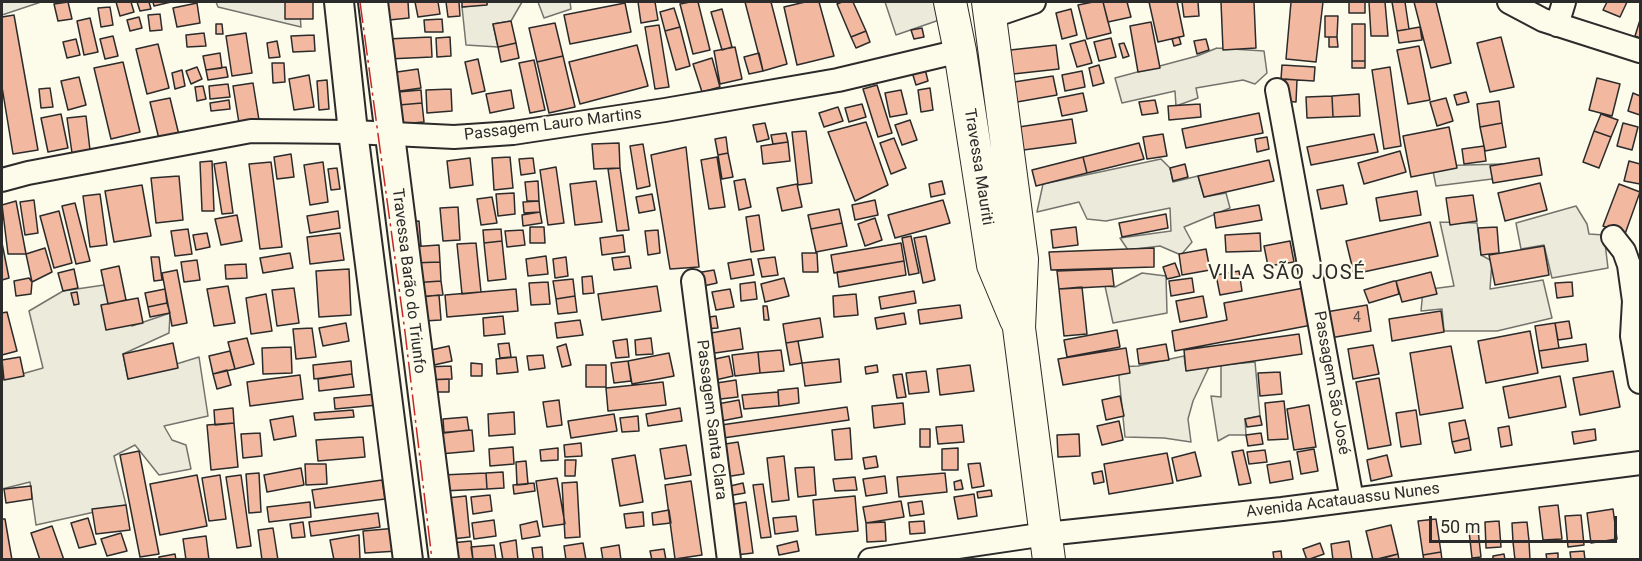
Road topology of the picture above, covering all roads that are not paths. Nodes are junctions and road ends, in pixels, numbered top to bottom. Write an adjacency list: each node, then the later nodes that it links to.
1 (339, 2): 12 (street)
2 (373, 2): 13 (street, Travessa Barão do Triunfo)
3 (950, 2): 9 (main road, Travessa Mauriti)
4 (1034, 2): 7 (street)
5 (1509, 2): 8 (street)
6 (1564, 2): 8 (street)
7 (989, 9): 17 (main road, Travessa Mauriti)
8 (1557, 25): 10 (street)
9 (960, 51): 13 (street, Passagem Lauro Martins); 17 (main road, Travessa Mauriti)
10 (1641, 51)
11 (1277, 90): 20 (street, Passagem São José)
12 (353, 132): 13 (street, Passagem Lauro Martins); 14 (street, Passagem Lauro Martins); 22 (street)
13 (390, 135): 23 (street, Travessa Barão do Triunfo)
14 (2, 180)
15 (1613, 237): 18 (street)
16 (693, 281): 24 (street, Passagem Santa Clara)
17 (1019, 328): 21 (main road, Travessa Mauriti)
18 (1641, 382)
19 (1641, 463): 20 (street, Avenida Acatauassu Nunes)
20 (1352, 500): 21 (street, Avenida Acatauassu Nunes)
21 (1047, 547): 25 (street, Avenida Acatauassu Nunes)
22 (408, 560)
23 (444, 560)
24 (729, 560)
25 (870, 560)

